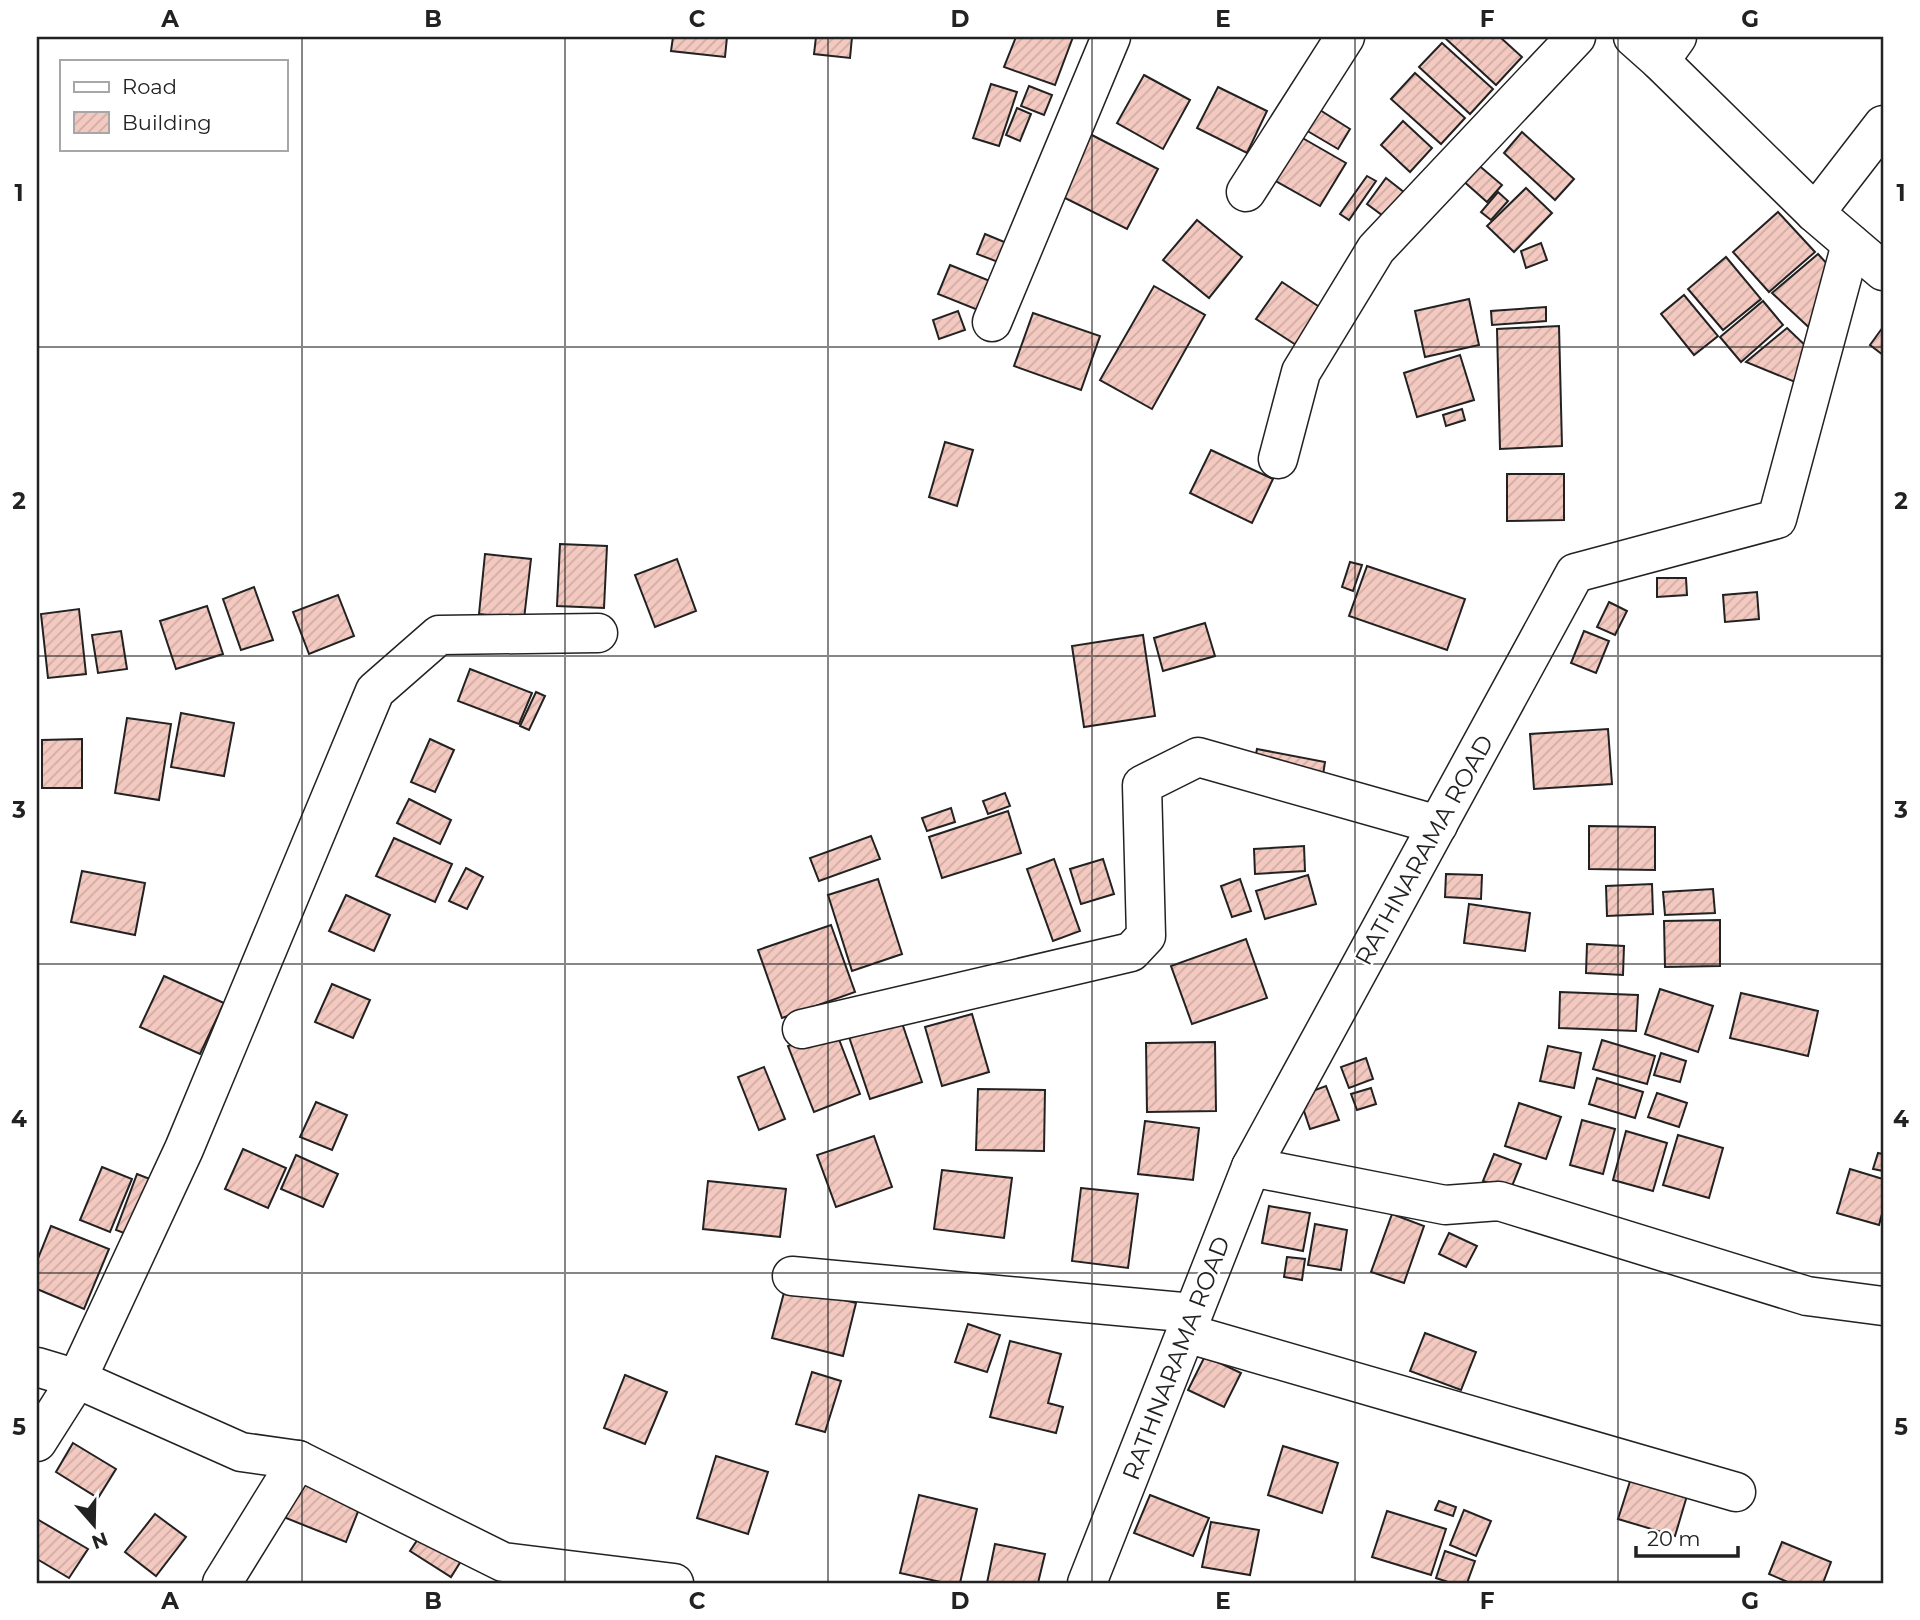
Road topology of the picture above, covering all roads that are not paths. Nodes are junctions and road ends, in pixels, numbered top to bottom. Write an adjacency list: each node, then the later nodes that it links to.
1 (1111, 37): 10 (street)
2 (1345, 37): 6 (street)
3 (1576, 37): 11 (street)
4 (1657, 45): 7 (street)
5 (1883, 125): 7 (street)
6 (1246, 192)
7 (1815, 213): 8 (street)
8 (1851, 244): 9 (street); 13 (street, RATHNARAMA ROAD)
9 (1883, 271)
10 (992, 322)
11 (1278, 459)
12 (598, 633): 20 (street)
13 (1437, 825): 14 (street); 15 (street, RATHNARAMA ROAD)
14 (802, 1029)
15 (1251, 1167): 17 (street); 18 (street, RATHNARAMA ROAD)
16 (792, 1276): 18 (street)
17 (1883, 1306)
18 (1189, 1323): 23 (street); 26 (street, RATHNARAMA ROAD)
19 (37, 1367): 20 (street)
20 (77, 1379): 21 (street); 22 (street)
21 (37, 1442)
22 (298, 1460): 24 (street); 25 (street)
23 (1736, 1492)
24 (222, 1583)
25 (674, 1583)
26 (1087, 1583)

